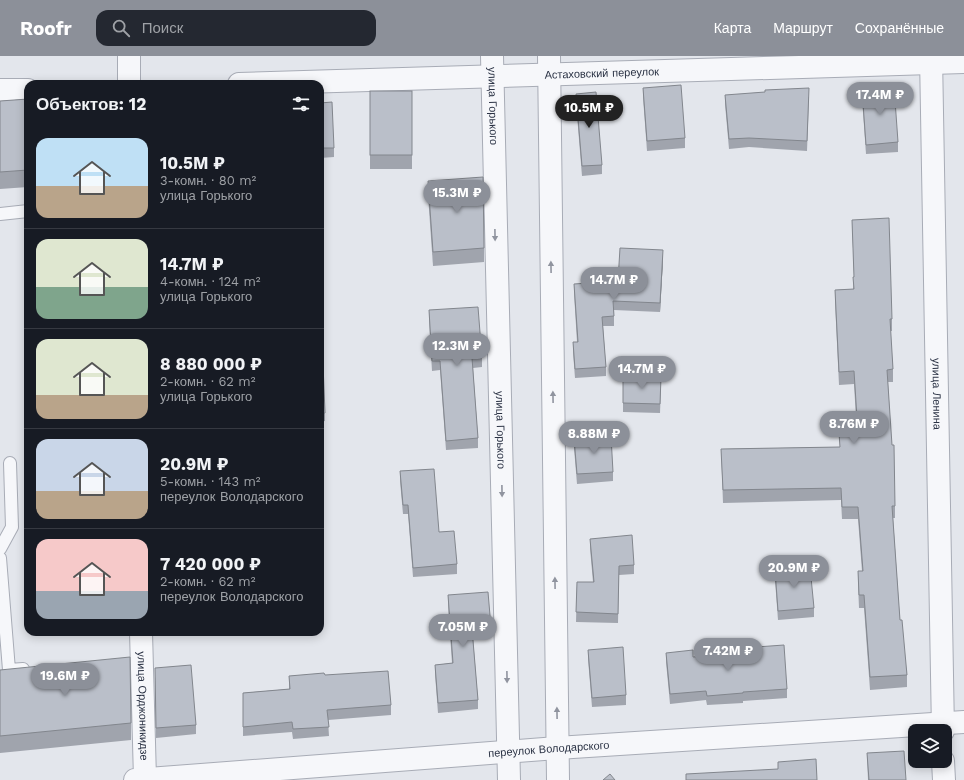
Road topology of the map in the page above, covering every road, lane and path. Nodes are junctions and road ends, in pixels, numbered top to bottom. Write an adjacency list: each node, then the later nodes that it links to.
1 (129, 56): 6 (street)
2 (931, 60): 3 (street, Астаховский переулок); 4 (street, Астаховский переулок); 17 (street, улица Ленина)
3 (964, 62)
4 (549, 65): 5 (street, Астаховский переулок); 19 (street, one-way to 4)
5 (492, 66): 7 (street, Астаховский переулок); 20 (street, улица Горького, one-way to 20)
6 (129, 80)
7 (295, 80)
8 (0, 90): 9 (street)
9 (24, 90)
10 (24, 211): 11 (lane)
11 (0, 214)
12 (10, 463): 13 (lane)
13 (0, 549)
14 (0, 558): 16 (lane)
15 (140, 636): 22 (street, улица Орджоникидзе)
16 (32, 668)
17 (950, 724)
18 (908, 728): 19 (street, переулок Володарского)
19 (557, 748): 20 (street, переулок Володарского); 24 (street)
20 (508, 752): 22 (street, переулок Володарского); 23 (street, улица Горького)
21 (944, 768): 25 (street)
22 (140, 780)
23 (509, 780)
24 (558, 780)
25 (944, 780)

